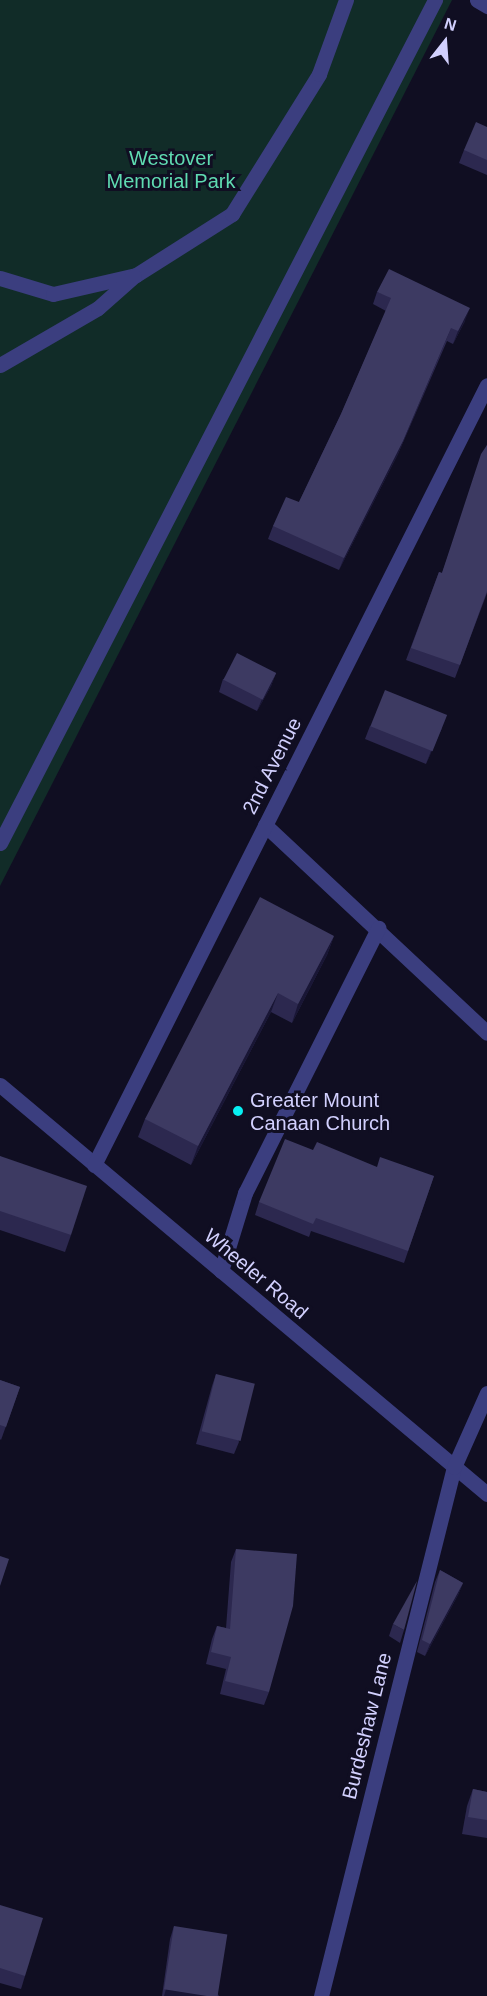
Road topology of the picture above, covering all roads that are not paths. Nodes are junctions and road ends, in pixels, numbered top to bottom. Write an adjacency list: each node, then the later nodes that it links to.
1 (346, 0): 5 (street)
2 (435, 0): 10 (street)
3 (477, 0): 4 (street)
4 (487, 6)
5 (136, 275): 6 (street); 7 (street)
6 (0, 278)
7 (0, 365)
8 (487, 385): 9 (street, 2nd Avenue)
9 (265, 825): 11 (street); 14 (street, 2nd Avenue)
10 (0, 843)
11 (378, 928): 12 (street); 15 (street)
12 (487, 1033)
13 (0, 1085): 14 (street, Wheeler Road)
14 (94, 1166): 15 (street, Wheeler Road)
15 (220, 1271): 17 (street, Wheeler Road)
16 (487, 1393): 17 (street, Burdeshaw Lane)
17 (454, 1467): 18 (street, Wheeler Road); 19 (street, Burdeshaw Lane)
18 (487, 1494)
19 (321, 1996)

